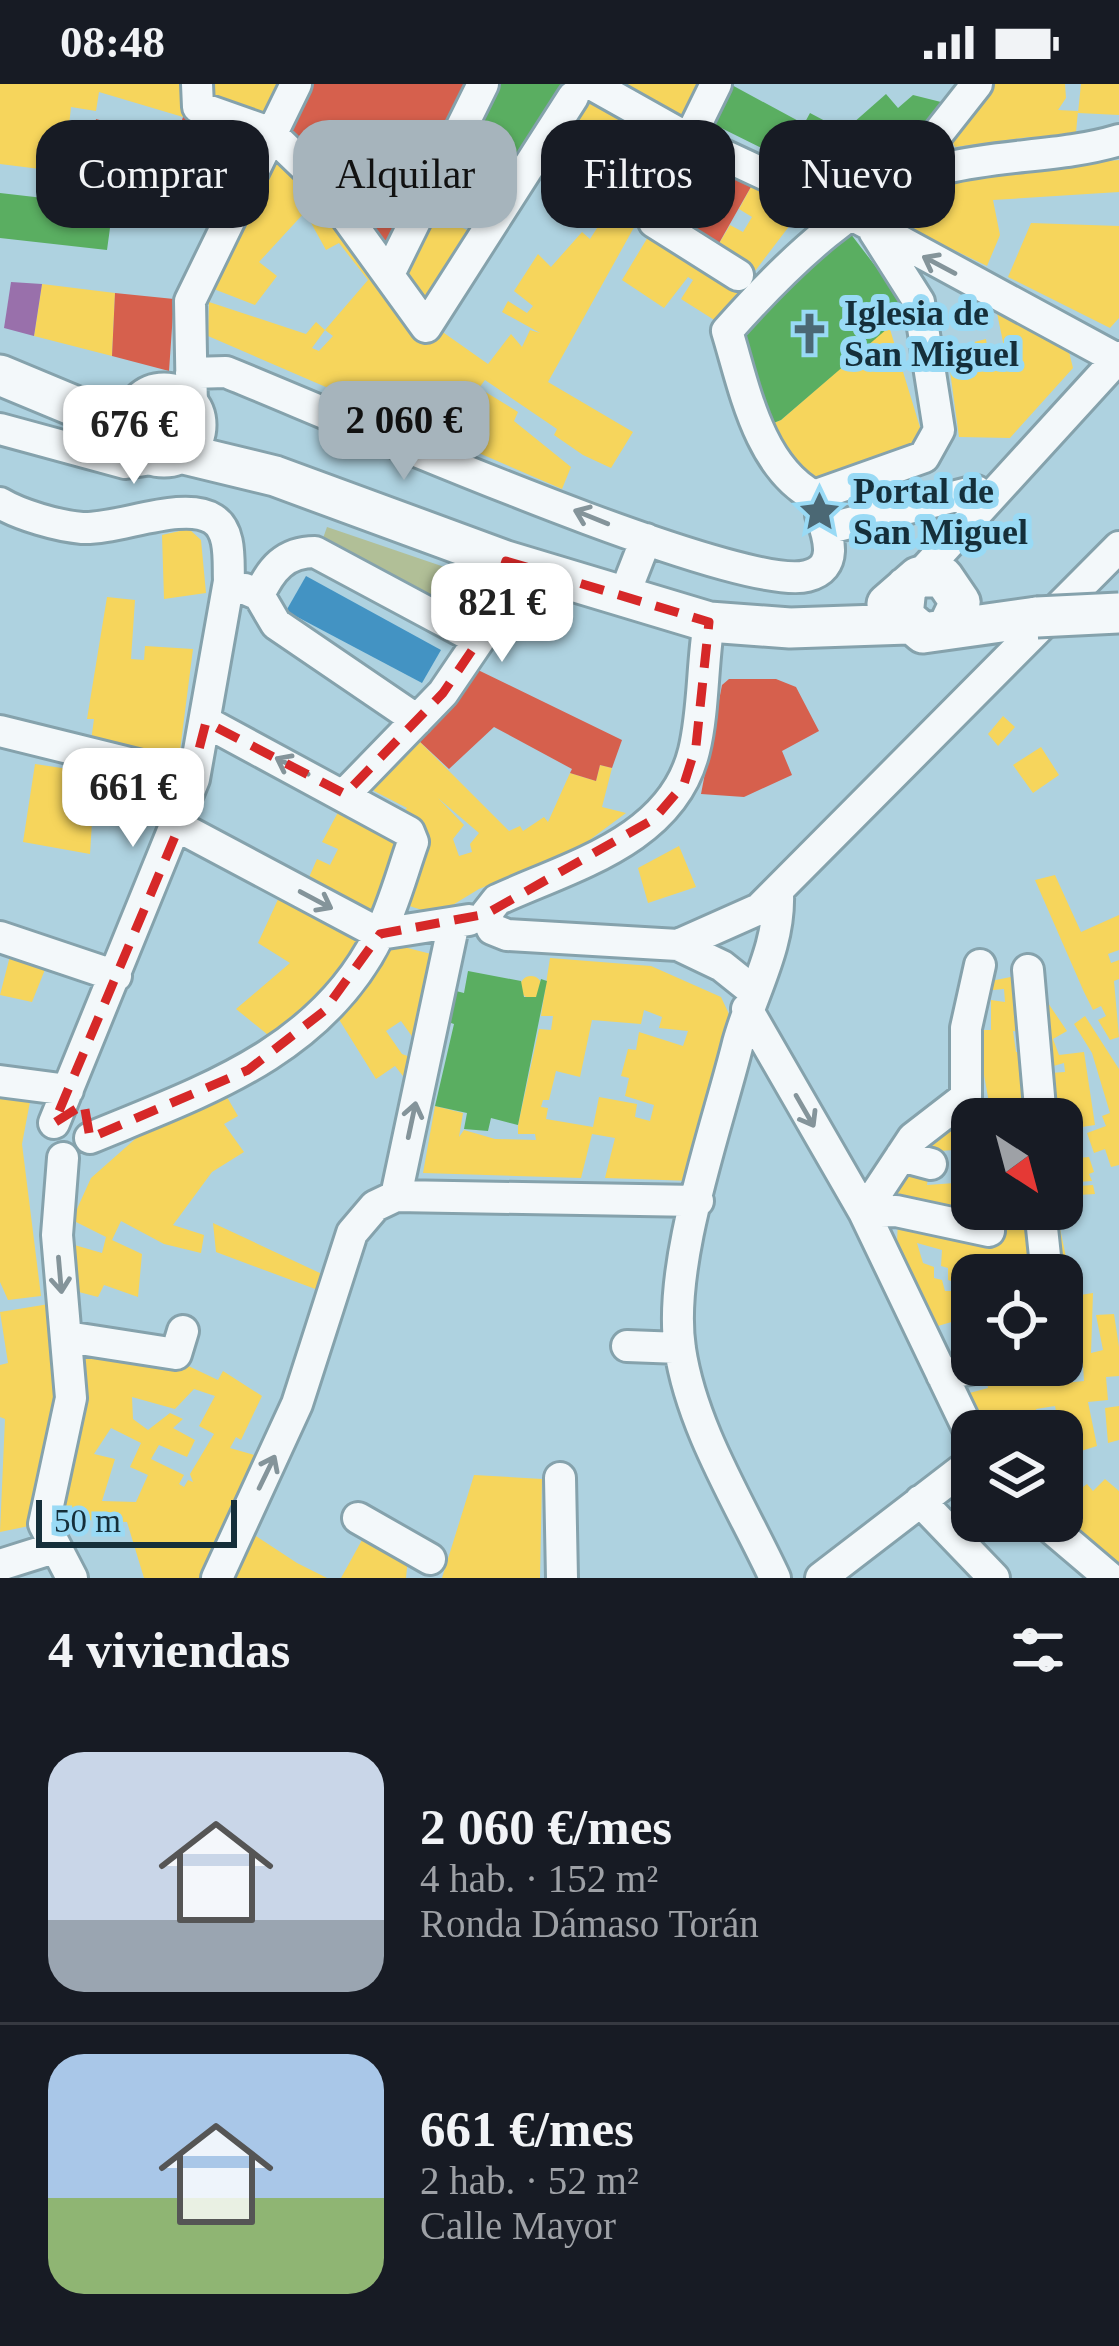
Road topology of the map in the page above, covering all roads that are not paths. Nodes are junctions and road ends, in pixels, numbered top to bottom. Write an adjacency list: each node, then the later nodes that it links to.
1 (197, 84): 7 (street)
2 (296, 84): 11 (street)
3 (483, 84): 19 (street)
4 (716, 84): 9 (street)
5 (976, 84): 10 (street)
6 (581, 89): 8 (street); 19 (street)
7 (236, 120)
8 (648, 120)
9 (698, 120)
10 (948, 120)
11 (269, 131): 19 (street)
12 (1119, 140): 13 (street)
13 (955, 166)
14 (224, 228): 23 (street)
15 (664, 228): 20 (street)
16 (853, 228): 20 (street)
17 (867, 228): 27 (street)
18 (872, 228): 21 (street, one-way to 18)
19 (388, 274)
20 (749, 282): 27 (street)
21 (1118, 358): 34 (street)
22 (0, 375): 23 (main road)
23 (163, 429): 24 (street); 28 (street, one-way to 23); 30 (main road)
24 (1, 432)
25 (976, 491): 27 (street)
26 (0, 503): 31 (street)
27 (820, 512): 28 (street)
28 (646, 539): 33 (street)
29 (1119, 547): 44 (street)
30 (506, 561): 33 (main road); 37 (street)
31 (229, 581): 32 (street); 39 (street)
32 (260, 595): 37 (street); 38 (street)
33 (623, 598): 36 (main road)
34 (931, 598): 35 (main road, bridge); 36 (main road)
35 (1119, 613)
36 (709, 622): 45 (street)
37 (479, 640): 38 (street)
38 (418, 720): 42 (street)
39 (206, 722): 41 (street); 42 (street, one-way to 39)
40 (0, 731): 41 (street)
41 (194, 779): 43 (street)
42 (345, 794): 47 (street)
43 (178, 827): 47 (street, one-way to 47); 52 (street)
44 (778, 894): 49 (street); 53 (street)
45 (496, 925): 46 (street); 49 (street)
46 (453, 927): 47 (street); 60 (street, one-way to 46)
47 (380, 934): 58 (street)
48 (0, 937): 52 (street)
49 (678, 945): 53 (street)
50 (1028, 970): 56 (street)
51 (978, 973): 62 (street)
52 (116, 976): 55 (street)
53 (750, 1000): 61 (street); 62 (street, one-way to 62)
54 (0, 1082): 55 (street)
55 (68, 1090): 57 (street)
56 (1039, 1098)
57 (54, 1123): 58 (street); 59 (street)
58 (90, 1138): 59 (street)
59 (63, 1158): 65 (street, one-way to 65)
60 (396, 1196): 61 (street); 80 (street, one-way to 60)
61 (698, 1201): 67 (street)
62 (864, 1212): 63 (street); 69 (street)
63 (989, 1231)
64 (183, 1331): 65 (street)
65 (67, 1337): 76 (street)
66 (626, 1346): 67 (street)
67 (680, 1348): 82 (street)
68 (951, 1373): 69 (street)
69 (941, 1375): 70 (street)
70 (958, 1410)
71 (560, 1478): 81 (street)
72 (951, 1478): 73 (street)
73 (920, 1501): 83 (street); 84 (street)
74 (358, 1518): 77 (street)
75 (1068, 1542): 85 (street)
76 (54, 1548): 78 (street); 79 (street)
77 (432, 1559)
78 (0, 1565)
79 (73, 1578)
80 (218, 1578)
81 (562, 1578)
82 (775, 1578)
83 (821, 1578)
84 (994, 1578)
85 (1110, 1578)

